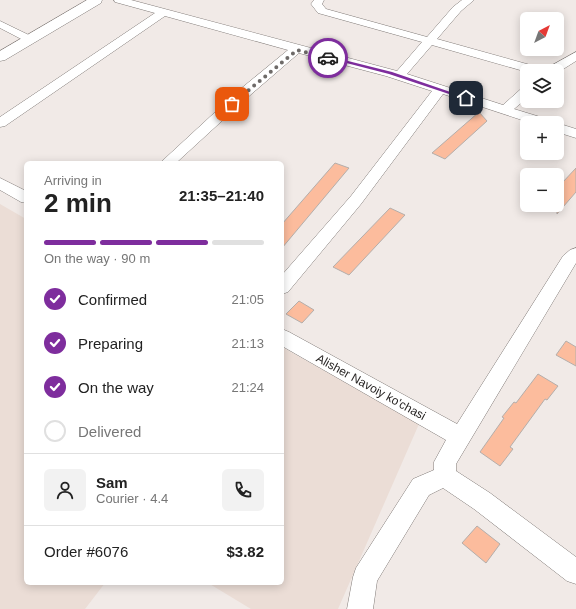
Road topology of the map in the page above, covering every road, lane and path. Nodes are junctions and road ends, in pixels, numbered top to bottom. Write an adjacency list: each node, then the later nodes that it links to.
1 (96, 0): 7 (main road)
2 (119, 0): 5 (street)
3 (319, 0): 8 (street)
4 (469, 0): 8 (street)
5 (164, 12): 9 (street); 19 (street)
6 (0, 24): 7 (street)
7 (29, 39): 11 (main road)
8 (429, 41): 13 (street); 14 (street)
9 (297, 50): 14 (street); 22 (street)
10 (576, 56): 12 (street)
11 (0, 57)
12 (563, 64)
13 (520, 66)
14 (399, 76): 15 (street)
15 (440, 89): 17 (street); 26 (street)
16 (520, 97): 17 (street)
17 (505, 110): 18 (street)
18 (523, 116)
19 (0, 123)
20 (564, 130): 21 (street)
21 (576, 134)
22 (169, 161)
23 (0, 183): 24 (street)
24 (24, 197)
25 (576, 254): 28 (street)
26 (284, 284)
27 (284, 338): 28 (street, Alisher Navoiy ko'chasi)
28 (460, 437): 29 (street)
29 (445, 476): 30 (street); 31 (street)
30 (576, 572)
31 (360, 609)

